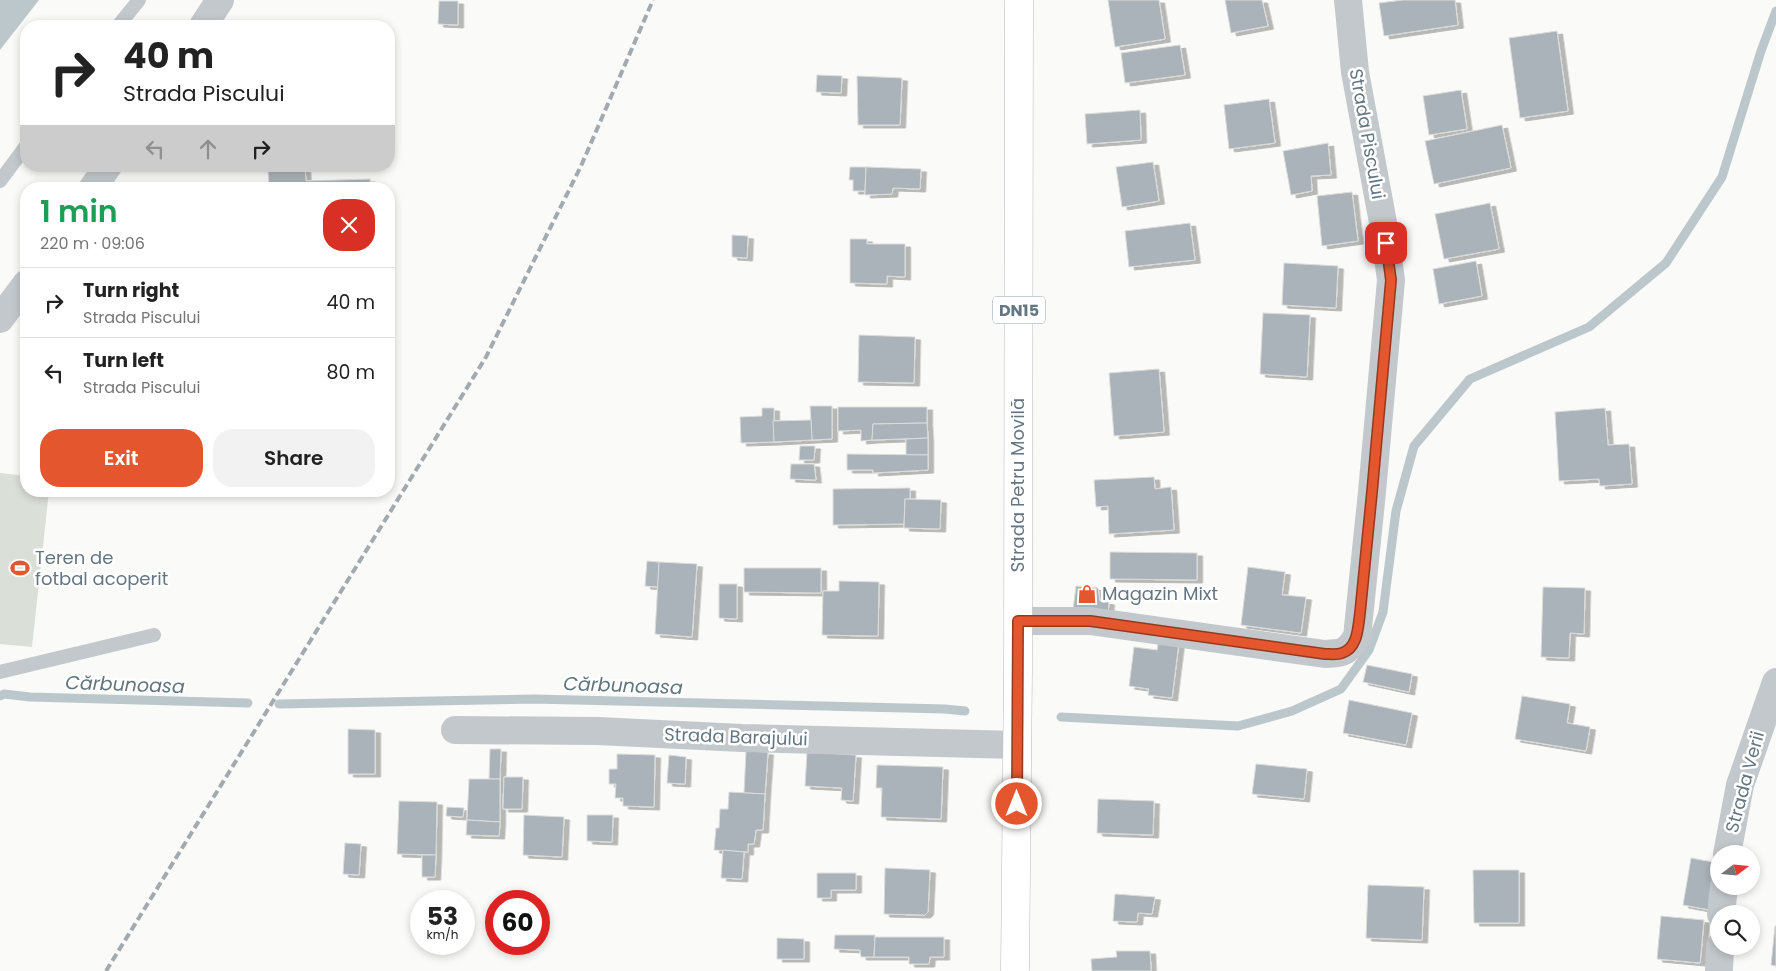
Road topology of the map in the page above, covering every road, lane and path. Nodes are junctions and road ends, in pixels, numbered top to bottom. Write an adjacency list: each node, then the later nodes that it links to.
1 (139, 0): 5 (lane)
2 (220, 0): 6 (street)
3 (1019, 0): 11 (main road, Strada Petru Movilă / DN15)
4 (1348, 0): 11 (street, Strada Piscului)
5 (123, 20)
6 (207, 20)
7 (20, 154): 8 (lane)
8 (0, 181)
9 (20, 292): 10 (street)
10 (0, 319)
11 (1018, 621): 16 (main road, Strada Petru Movilă / DN15)
12 (154, 635): 13 (lane)
13 (0, 672)
14 (1776, 682): 17 (street, Strada Verii)
15 (455, 730): 16 (street, Strada Barajului)
16 (1017, 745): 19 (main road, Strada Petru Movilă / DN15)
17 (1729, 845)
18 (1720, 955): 20 (street)
19 (1015, 971)
20 (1719, 971)

